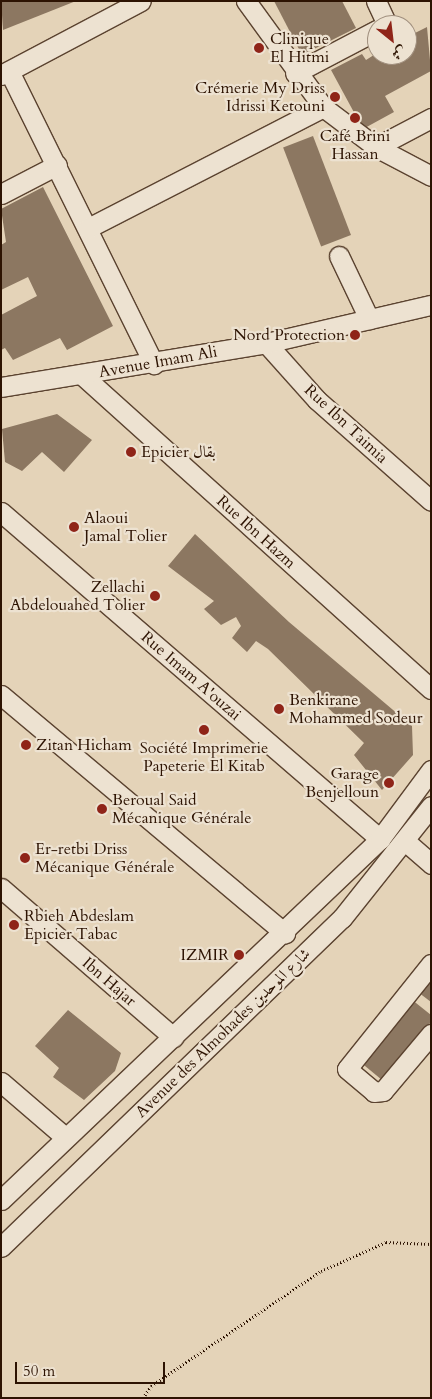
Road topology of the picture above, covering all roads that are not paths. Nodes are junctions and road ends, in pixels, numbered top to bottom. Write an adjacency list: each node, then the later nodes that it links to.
1 (246, 1): 7 (street)
2 (376, 1): 4 (street)
3 (133, 3): 6 (street)
4 (382, 15)
5 (367, 35): 7 (street)
6 (5, 73): 11 (street)
7 (295, 73): 8 (street)
8 (323, 107): 10 (street); 14 (street)
9 (431, 118): 10 (street)
10 (376, 147): 12 (street)
11 (57, 166): 13 (street); 14 (street)
12 (431, 176)
13 (1, 194)
14 (88, 228): 19 (street)
15 (339, 256): 17 (street)
16 (431, 305): 17 (street, Avenue Imam Ali)
17 (369, 319): 18 (street, Avenue Imam Ali)
18 (266, 343): 19 (street, Avenue Imam Ali); 22 (street, Rue Ibn Taimia)
19 (154, 364): 20 (street, Avenue Imam Ali)
20 (81, 374): 21 (street, Avenue Imam Ali); 24 (street, Rue Ibn Hazm)
21 (1, 387)
22 (431, 501)
23 (1, 512): 28 (street, Rue Imam A'ouzai)
24 (431, 690)
25 (1, 695): 32 (street)
26 (431, 770): 28 (street, Avenue des Almohades شارع الموحدين)
27 (431, 806): 29 (street, Avenue des Almohades شارع الموحدين)
28 (380, 839): 32 (street, Avenue des Almohades شارع الموحدين)
29 (405, 841): 30 (street); 39 (street, Avenue des Almohades شارع الموحدين)
30 (431, 864)
31 (1, 888): 35 (street, Ibn Hajar)
32 (285, 934): 35 (street, Avenue des Almohades شارع الموحدين)
33 (431, 964): 34 (street)
34 (431, 1034)
35 (172, 1038): 37 (street, Avenue des Almohades شارع الموحدين)
36 (1, 1082): 37 (street)
37 (65, 1137): 38 (street, Avenue des Almohades شارع الموحدين)
38 (1, 1200)
39 (1, 1247)

